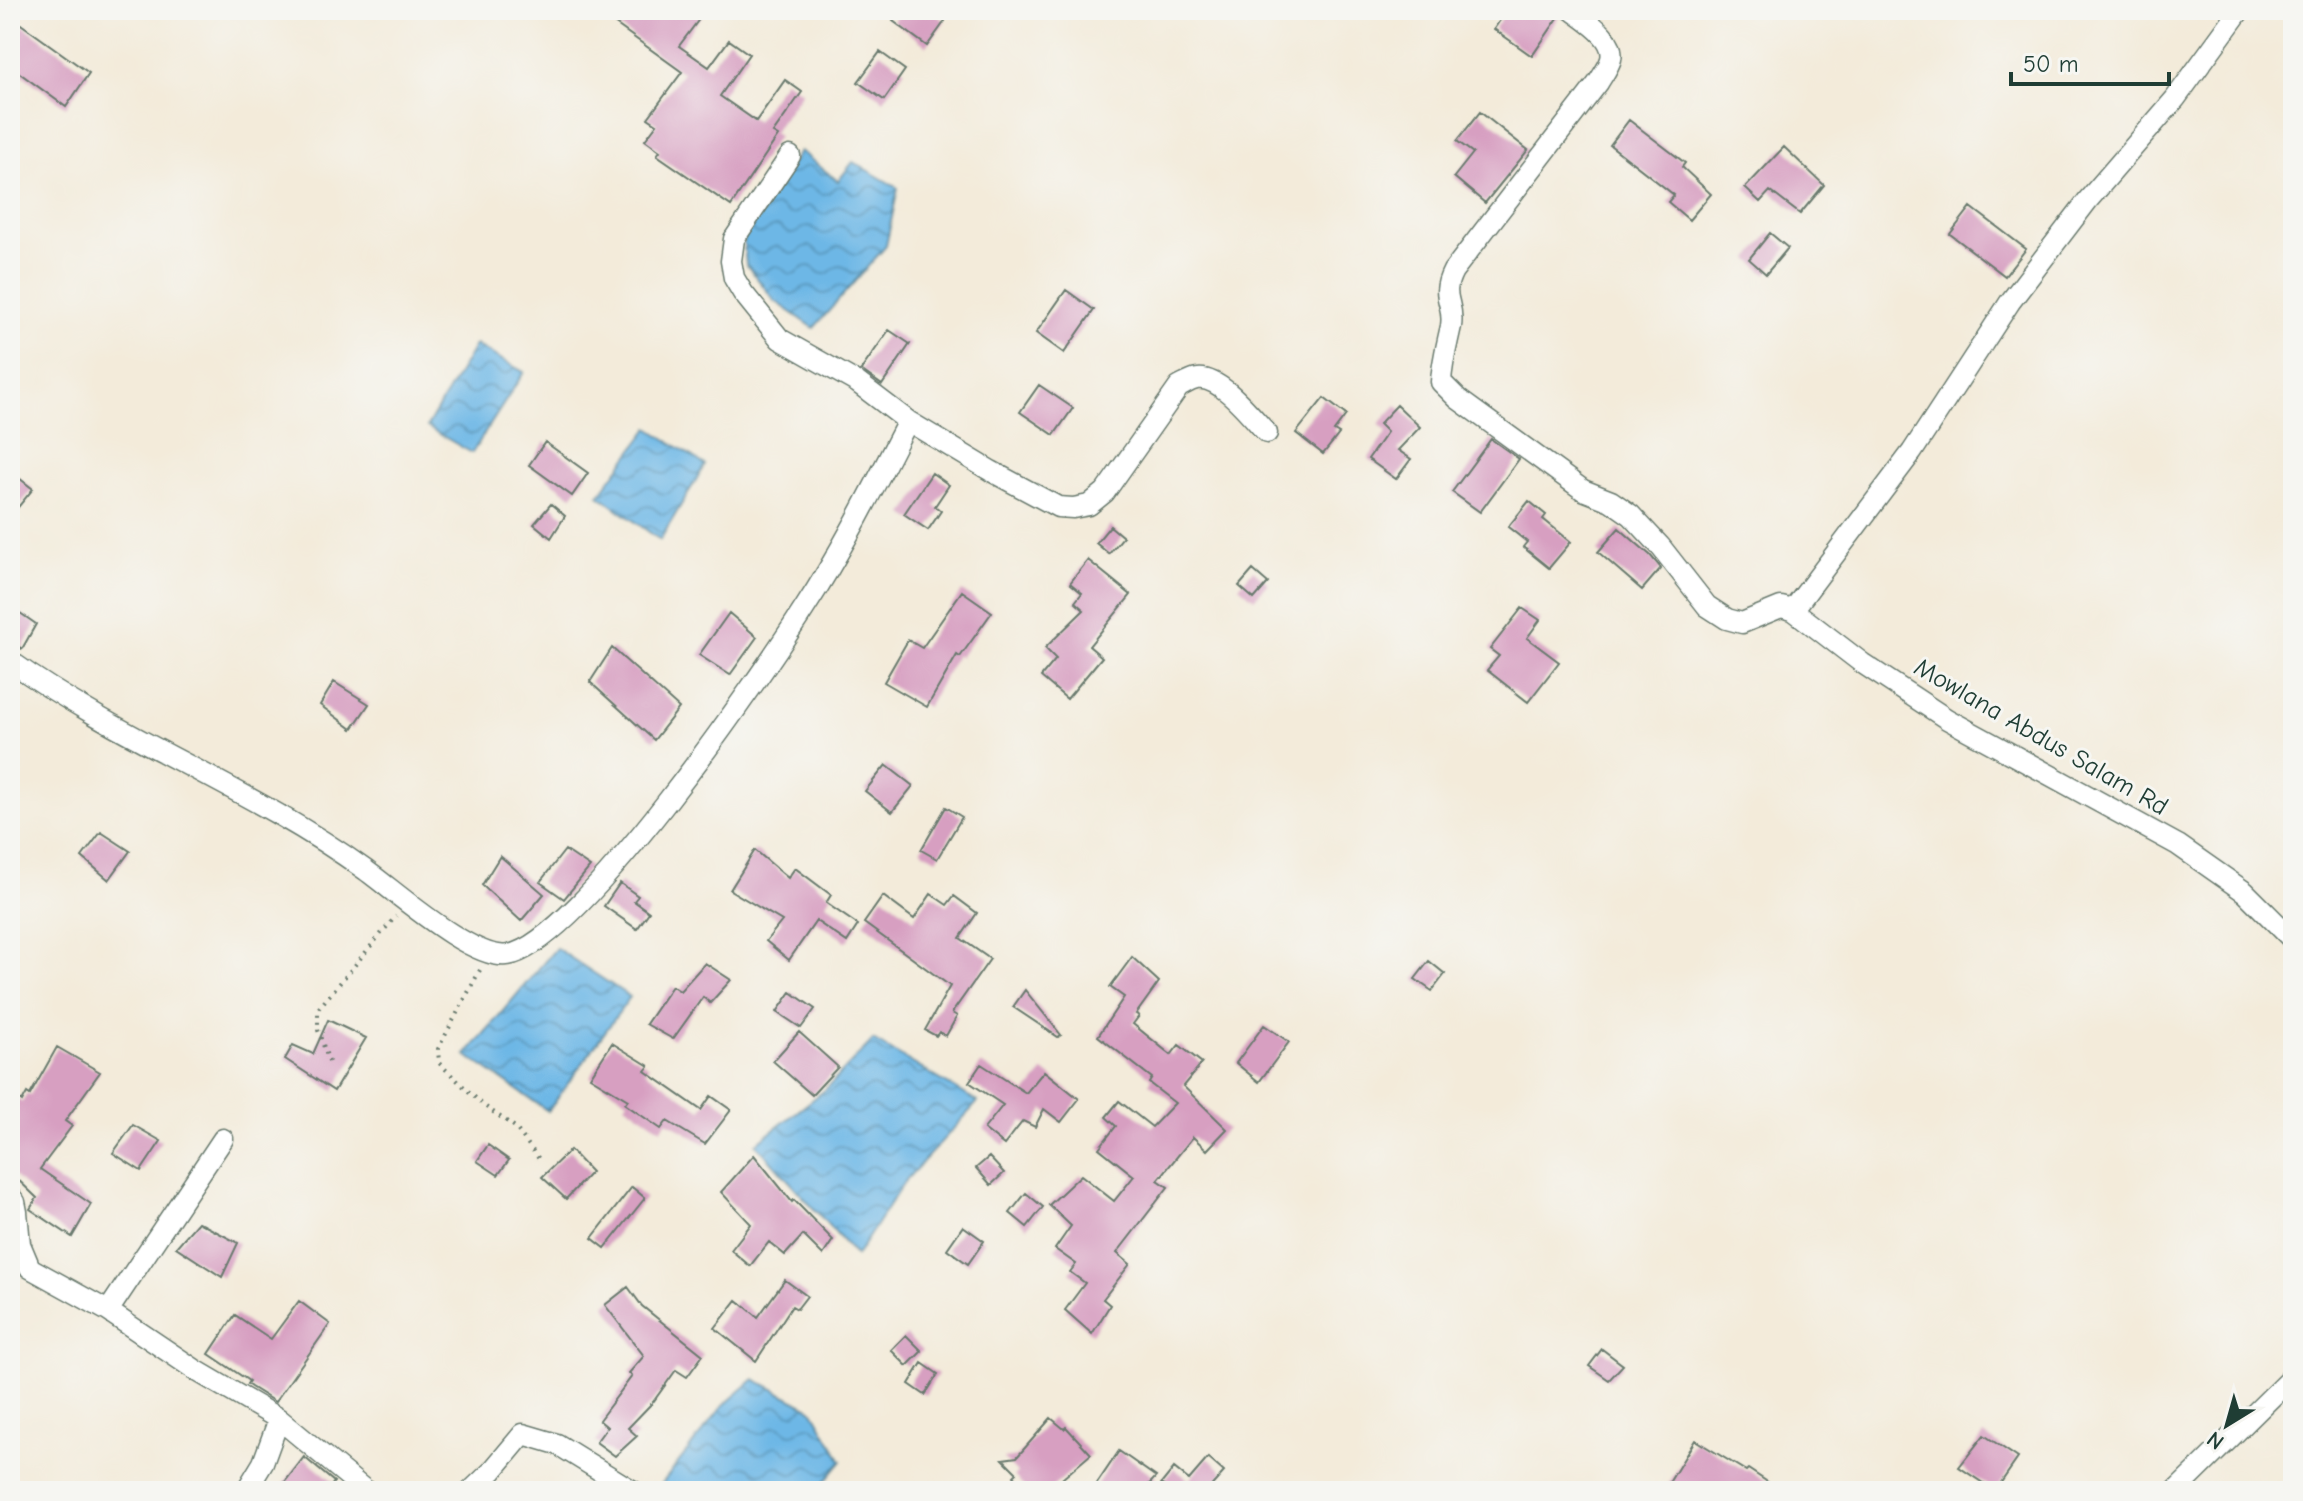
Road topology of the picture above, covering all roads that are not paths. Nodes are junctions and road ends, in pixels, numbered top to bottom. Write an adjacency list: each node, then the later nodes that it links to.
1 (1572, 10): 6 (street)
2 (2240, 10): 6 (street)
3 (790, 156): 4 (street)
4 (908, 421): 5 (street); 7 (street)
5 (1267, 433)
6 (1793, 610): 8 (street, Mowlana Abdus Salam Rd)
7 (10, 661)
8 (2293, 940)
9 (223, 1139): 11 (street)
10 (10, 1196): 11 (street)
11 (108, 1311): 13 (street)
12 (2293, 1376): 18 (street)
13 (279, 1419): 14 (street); 15 (street)
14 (246, 1491)
15 (366, 1491)
16 (471, 1491): 17 (street)
17 (633, 1491)
18 (2176, 1491)

